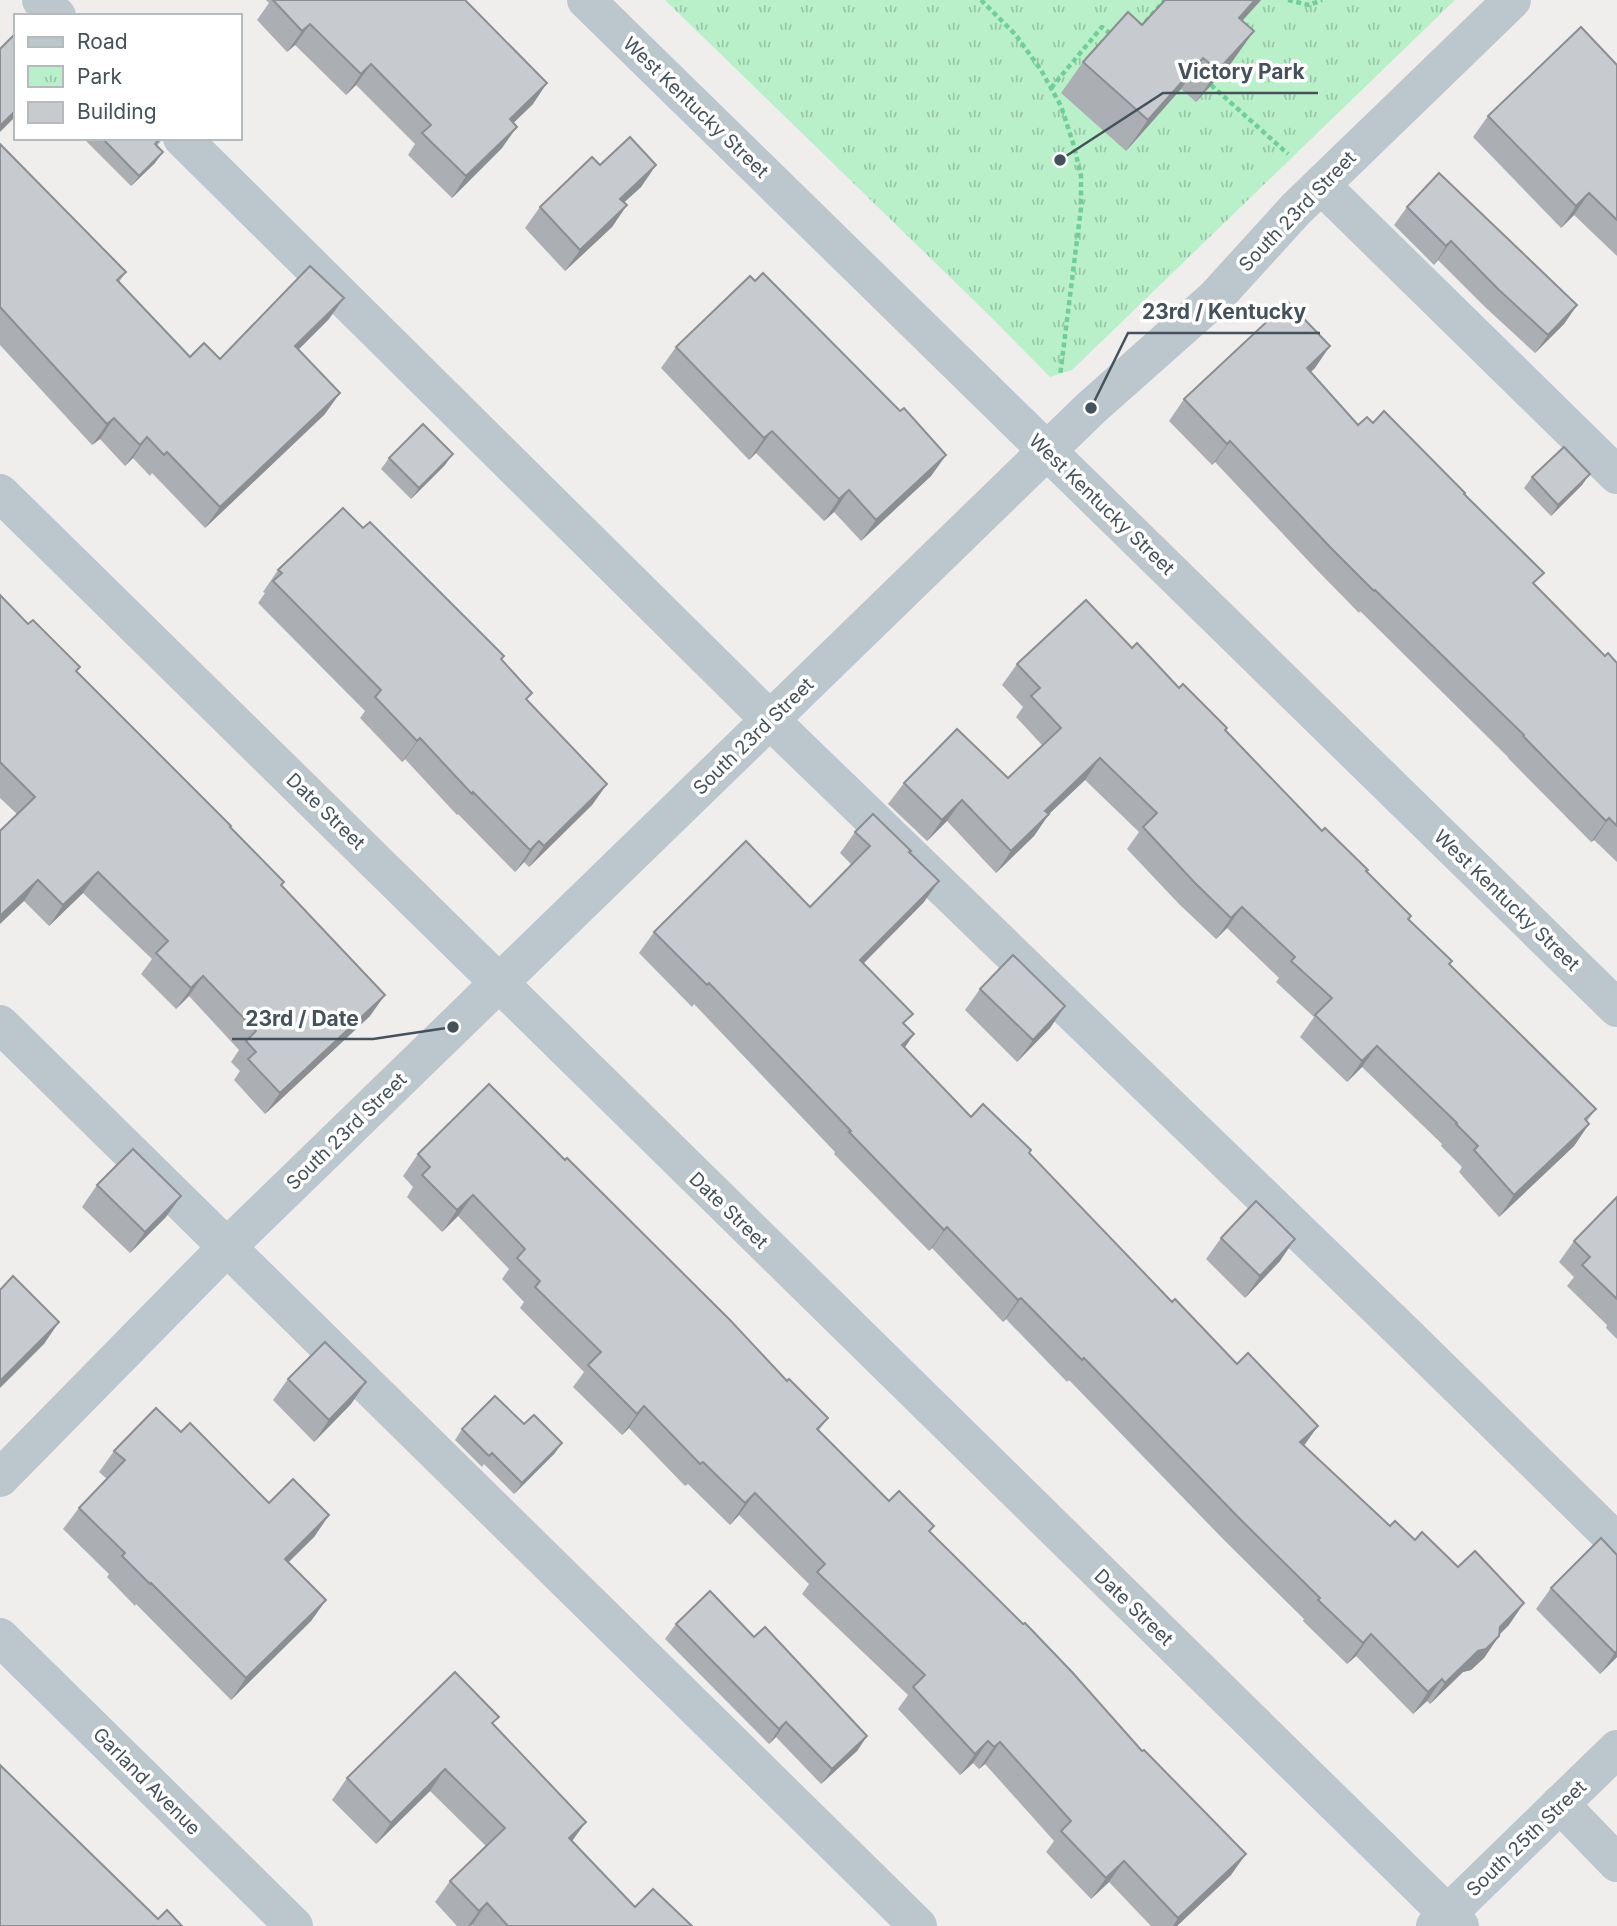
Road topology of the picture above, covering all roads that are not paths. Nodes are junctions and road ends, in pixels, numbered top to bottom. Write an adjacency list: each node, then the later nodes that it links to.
1 (41, 0): 4 (street)
2 (586, 0): 7 (street, West Kentucky Street)
3 (1512, 0): 6 (street, South 23rd Street)
4 (55, 14)
5 (184, 140): 10 (street)
6 (1308, 173): 7 (street, South 23rd Street); 8 (street)
7 (1047, 450): 10 (street, South 23rd Street); 12 (street, West Kentucky Street)
8 (1617, 475)
9 (0, 493): 11 (street, Date Street)
10 (770, 720): 11 (street, South 23rd Street); 16 (street)
11 (499, 984): 14 (street, South 23rd Street); 21 (street, Date Street)
12 (1617, 1008)
13 (0, 1024): 14 (street)
14 (227, 1247): 15 (street, South 23rd Street); 23 (street)
15 (0, 1478)
16 (1617, 1542)
17 (0, 1637): 22 (street, Garland Avenue)
18 (1617, 1749): 19 (street, South 25th Street)
19 (1560, 1804): 20 (street); 21 (street, South 25th Street)
20 (1617, 1863)
21 (1447, 1922)
22 (294, 1926)
23 (918, 1926)

